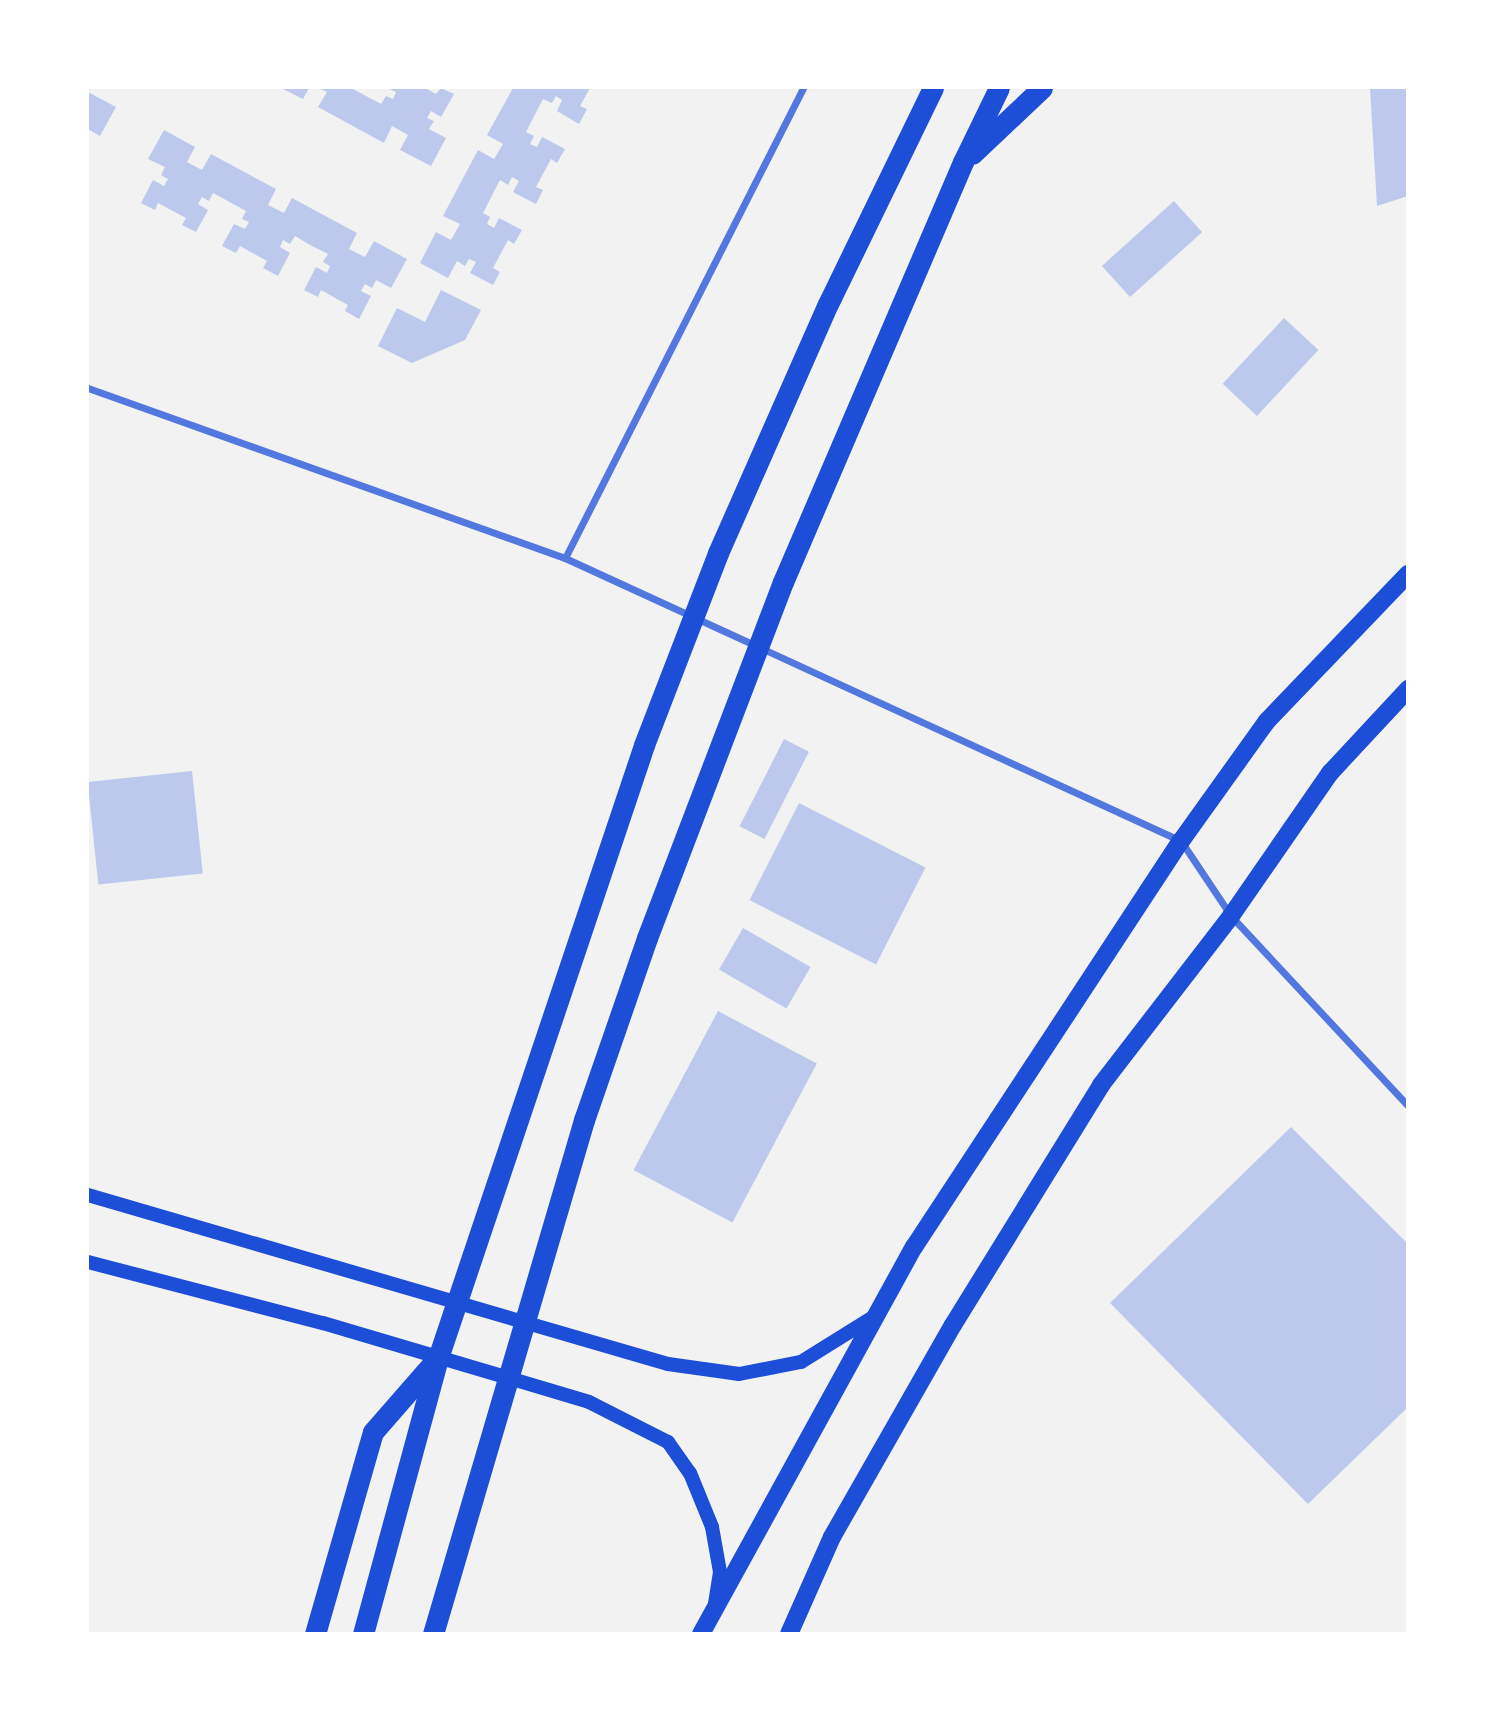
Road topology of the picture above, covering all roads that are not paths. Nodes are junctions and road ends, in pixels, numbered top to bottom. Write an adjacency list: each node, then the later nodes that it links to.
1 (803, 88): 7 (street)
2 (933, 88): 16 (highway)
3 (999, 88): 5 (highway)
4 (1042, 88): 5 (highway)
5 (962, 162): 20 (highway)
6 (88, 388): 7 (street)
7 (565, 558): 10 (street)
8 (1408, 575): 10 (main road)
9 (1408, 689): 11 (main road)
10 (1181, 841): 11 (street); 15 (main road)
11 (1231, 916): 12 (street); 22 (main road)
12 (1408, 1106)
13 (88, 1195): 15 (main road)
14 (88, 1262): 17 (main road)
15 (875, 1316): 17 (main road)
16 (438, 1358): 18 (highway); 19 (highway)
17 (714, 1607): 21 (main road)
18 (315, 1633)
19 (363, 1633)
20 (433, 1633)
21 (701, 1633)
22 (789, 1633)

